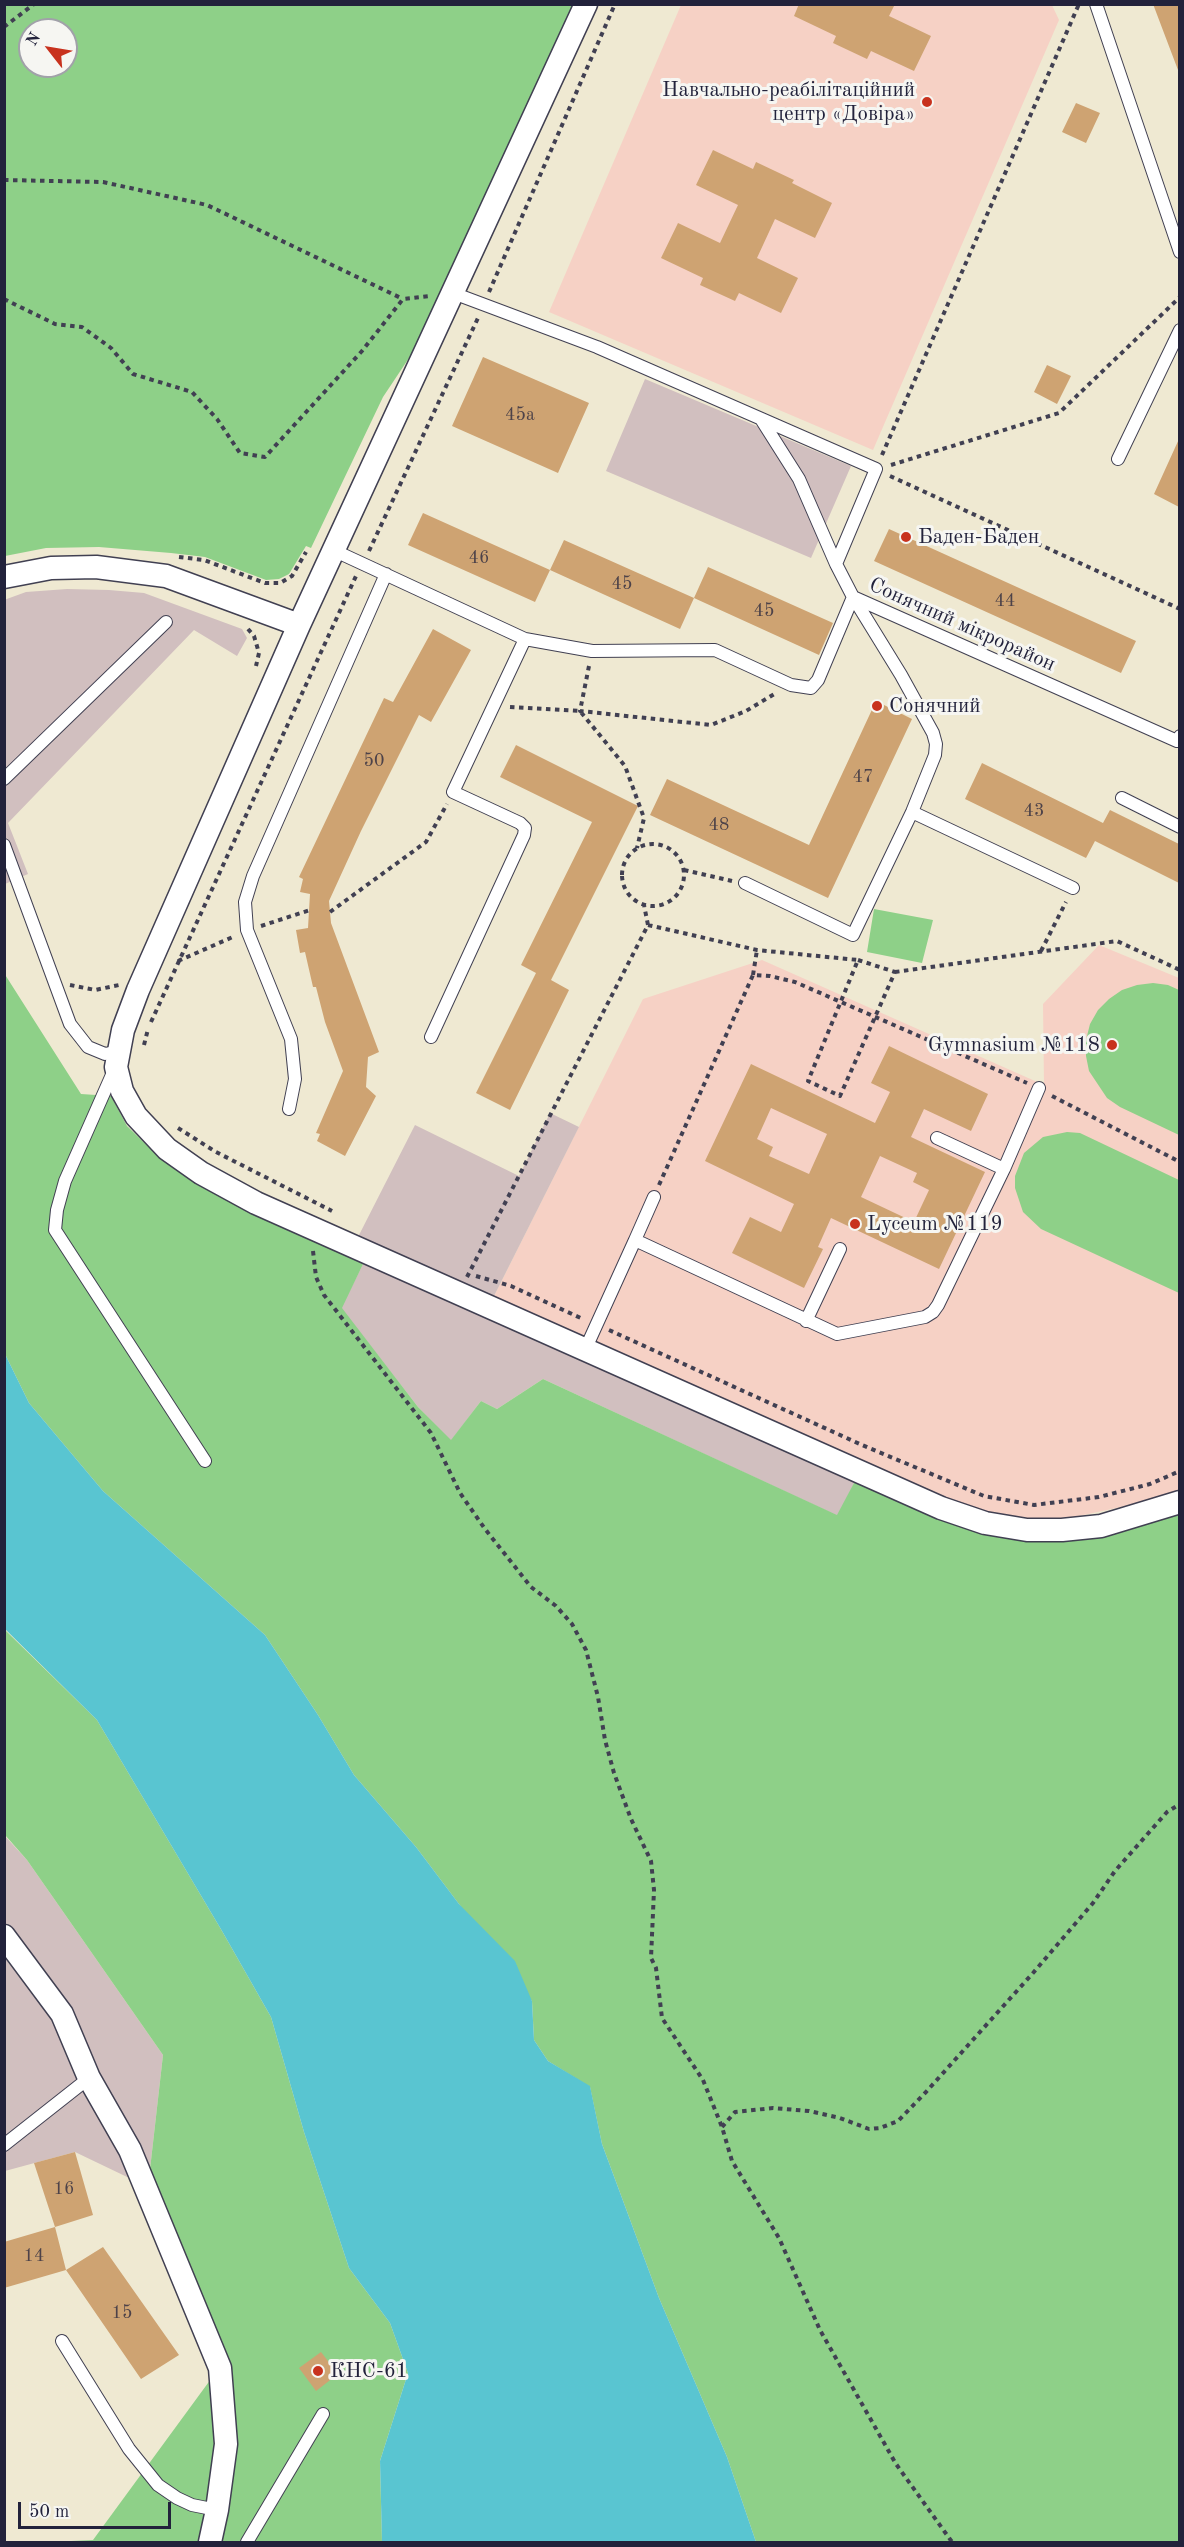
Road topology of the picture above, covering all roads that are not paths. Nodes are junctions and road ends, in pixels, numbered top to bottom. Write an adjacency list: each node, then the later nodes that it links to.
1 (586, 4): 4 (street)
2 (1096, 4): 3 (lane)
3 (1179, 252)
4 (453, 293): 6 (lane); 8 (street)
5 (1179, 330): 7 (lane)
6 (761, 419): 9 (lane); 9 (lane)
7 (1118, 459)
8 (333, 550): 10 (lane); 14 (street)
9 (836, 564): 12 (lane)
10 (386, 574): 15 (lane); 27 (lane)
11 (4, 577): 14 (street)
12 (853, 597): 15 (lane); 16 (lane, Сонячний мікрорайон); 19 (lane, Сонячний мікрорайон)
13 (166, 622): 17 (lane)
14 (299, 625): 25 (street)
15 (525, 639): 24 (lane)
16 (1179, 739)
17 (4, 779)
18 (1122, 798): 20 (lane)
19 (912, 813): 22 (lane, Сонячний мікрорайон); 23 (lane)
20 (1179, 827)
21 (4, 845): 25 (lane)
22 (745, 883)
23 (1073, 888)
24 (431, 1037)
25 (125, 1057): 34 (street); 35 (lane)
26 (1039, 1089): 29 (lane)
27 (289, 1109)
28 (937, 1138): 29 (lane)
29 (1004, 1169): 33 (lane)
30 (654, 1197): 31 (lane)
31 (634, 1240): 33 (lane); 34 (lane)
32 (840, 1249): 33 (lane)
33 (806, 1321)
34 (585, 1350): 36 (street)
35 (205, 1461)
36 (1179, 1502)
37 (4, 1936): 38 (street)
38 (89, 2079): 39 (lane); 42 (street)
39 (4, 2145)
40 (62, 2341): 42 (lane)
41 (323, 2414): 44 (lane)
42 (217, 2510): 43 (street)
43 (210, 2542)
44 (248, 2542)

